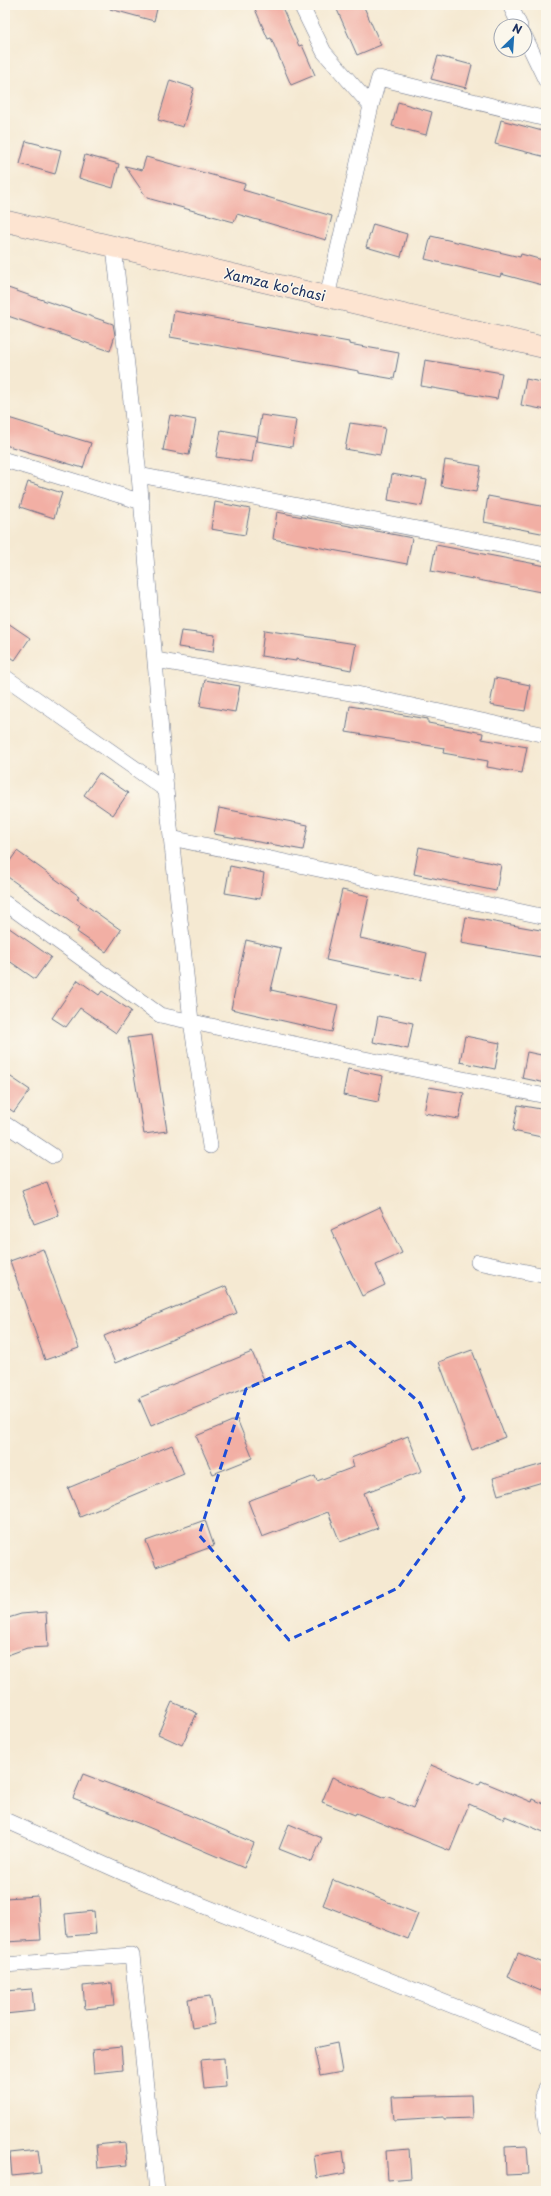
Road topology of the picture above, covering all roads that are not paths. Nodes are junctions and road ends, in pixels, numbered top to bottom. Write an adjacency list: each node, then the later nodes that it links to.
1 (301, 5): 6 (street)
2 (510, 5): 3 (street)
3 (516, 18)
4 (533, 54): 5 (street)
5 (546, 81)
6 (371, 106): 7 (street); 10 (street)
7 (546, 119)
8 (5, 221): 9 (street, Xamza ko'chasi)
9 (114, 247): 10 (street, Xamza ko'chasi); 13 (street)
10 (327, 297): 11 (street, Xamza ko'chasi)
11 (546, 348)
12 (5, 460): 14 (street)
13 (139, 475): 14 (street); 15 (street)
14 (142, 502): 16 (street)
15 (546, 554)
16 (155, 660): 18 (street); 19 (street)
17 (5, 677): 19 (street)
18 (546, 734)
19 (166, 790): 20 (street)
20 (171, 838): 22 (street); 23 (street)
21 (5, 903): 23 (street)
22 (546, 917)
23 (191, 1021): 24 (street); 26 (street)
24 (546, 1096)
25 (5, 1124): 27 (street)
26 (210, 1146)
27 (53, 1156)
28 (478, 1262): 29 (street)
29 (546, 1276)
30 (5, 1820): 32 (street)
31 (5, 1965): 35 (street)
32 (546, 2043)
33 (546, 2088): 34 (street)
34 (546, 2128)
35 (157, 2191)

